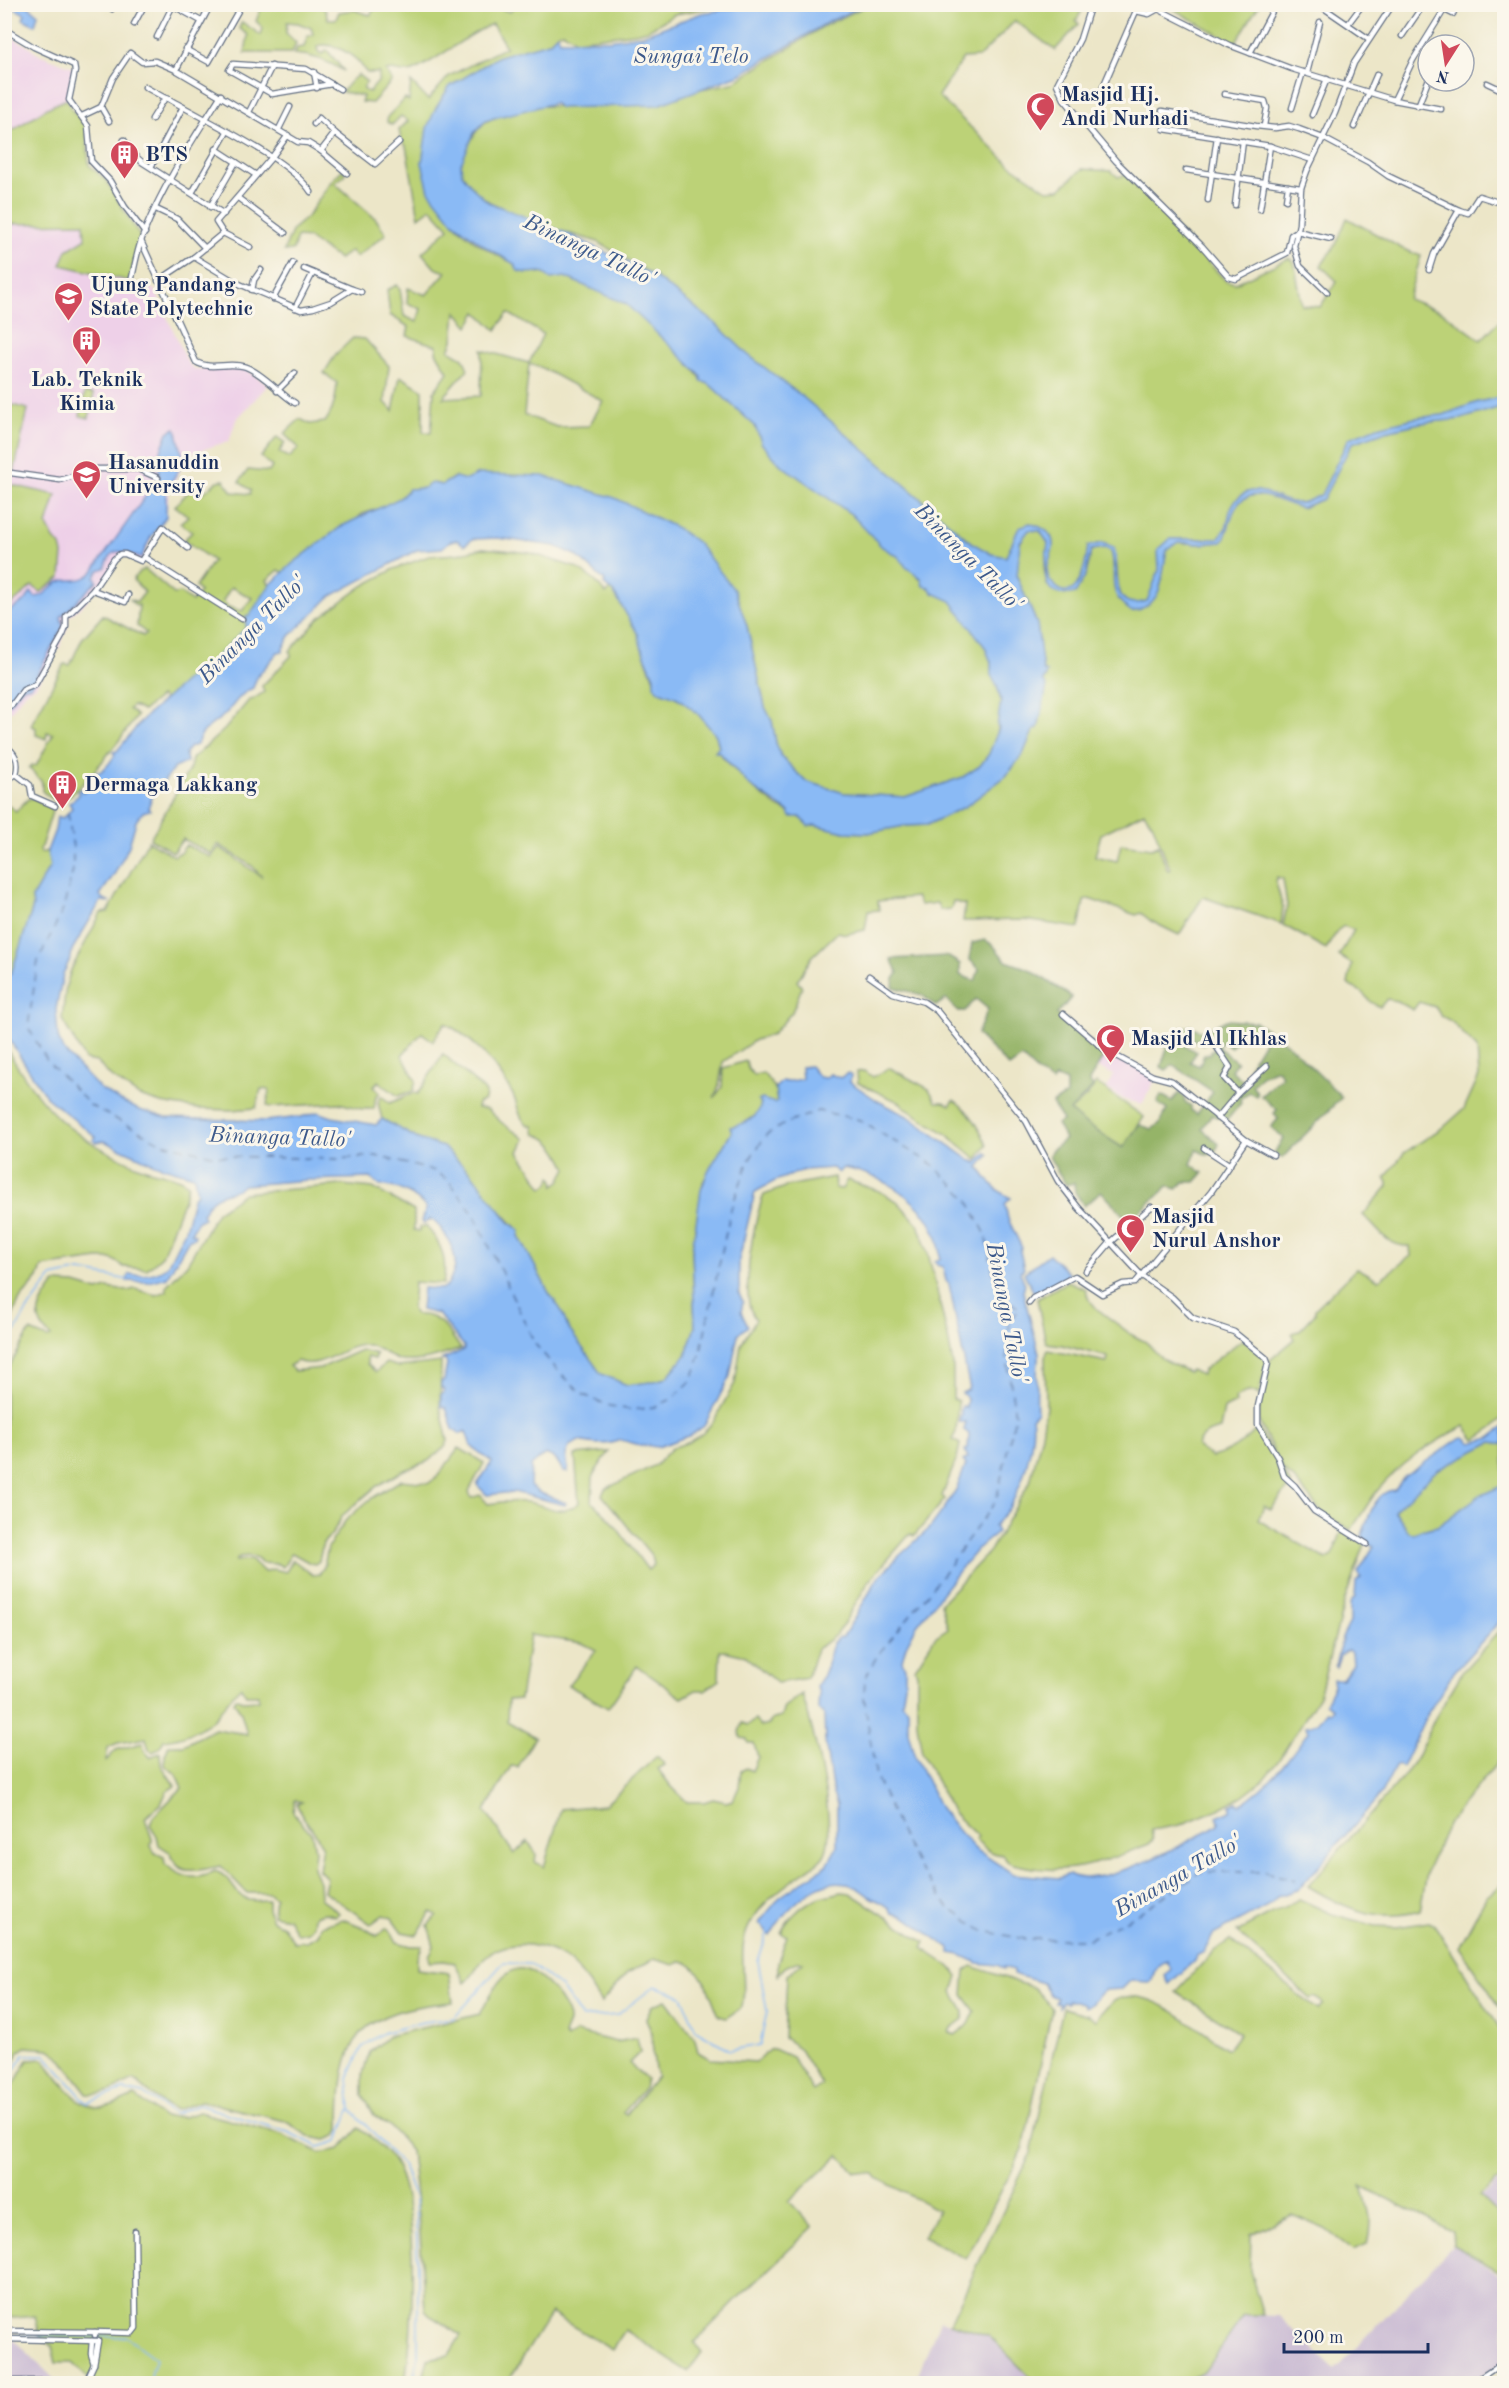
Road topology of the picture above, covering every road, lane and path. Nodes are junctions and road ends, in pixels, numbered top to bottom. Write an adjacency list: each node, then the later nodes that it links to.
1 (145, 4): 18 (street)
2 (242, 4): 24 (street)
3 (1091, 4): 105 (street)
4 (1278, 4): 5 (street); 25 (street)
5 (1288, 4)
6 (1318, 4): 19 (street)
7 (1363, 4): 19 (street)
8 (1393, 4): 23 (street)
9 (1424, 4): 21 (street)
10 (1433, 4): 15 (street)
11 (1457, 4): 15 (street)
12 (172, 5): 16 (street); 22 (street)
13 (210, 5): 16 (street)
14 (1159, 7): 25 (street); 38 (street)
15 (1444, 10): 48 (street)
16 (201, 21): 24 (street)
17 (1320, 22): 30 (street)
18 (134, 24)
19 (1348, 24): 23 (street)
20 (4, 29): 58 (street)
21 (1402, 36)
22 (157, 37)
23 (1369, 39): 36 (street)
24 (185, 49): 28 (street)
25 (1250, 53): 30 (street)
26 (248, 65): 27 (street); 32 (street); 32 (street)
27 (271, 69): 29 (street); 40 (street)
28 (176, 70): 46 (street); 49 (street)
29 (314, 72): 35 (street); 39 (street)
30 (1305, 72): 33 (street); 53 (street)
31 (1377, 74): 43 (street)
32 (241, 78): 40 (street)
33 (1327, 79): 36 (street); 59 (street)
34 (1486, 83): 42 (street)
35 (332, 84): 39 (street); 41 (street)
36 (1346, 84): 43 (street); 73 (street)
37 (145, 87): 47 (street)
38 (1103, 87)
39 (317, 88): 40 (street)
40 (260, 89): 57 (street)
41 (340, 89)
42 (1504, 91)
43 (1369, 92): 48 (street); 66 (street)
44 (1423, 93): 50 (street)
45 (1224, 94): 65 (street)
46 (221, 95): 57 (street); 62 (street)
47 (165, 98): 51 (street); 61 (street)
48 (1394, 100): 50 (street)
49 (101, 106): 58 (street); 63 (street)
50 (1418, 106): 54 (street)
51 (183, 107): 62 (street); 83 (street)
52 (290, 107): 67 (street)
53 (1292, 108)
54 (1441, 109)
55 (324, 111): 60 (street)
56 (1162, 111): 65 (street)
57 (249, 112): 67 (street)
58 (82, 116): 106 (street)
59 (1312, 116)
60 (319, 118): 64 (street); 70 (street)
61 (152, 119)
62 (204, 120): 69 (street); 89 (street)
63 (109, 121)
64 (314, 124)
65 (1264, 126): 73 (street)
66 (1354, 127)
67 (279, 129): 71 (street)
68 (1164, 129): 72 (street)
69 (227, 132): 78 (street); 80 (street)
70 (334, 133): 76 (street); 79 (street)
71 (288, 135): 79 (street); 80 (street)
72 (1217, 137): 75 (street); 86 (street)
73 (1323, 138): 81 (street); 103 (street)
74 (124, 140): 83 (street)
75 (1243, 141): 77 (street); 88 (street)
76 (399, 142)
77 (1270, 146): 81 (street); 90 (street)
78 (216, 149): 82 (street); 94 (street)
79 (321, 151): 85 (street)
80 (272, 157): 87 (street); 93 (street)
81 (1312, 160): 92 (street)
82 (236, 162): 87 (street); 100 (street)
83 (151, 167): 89 (street)
84 (1186, 170): 86 (street)
85 (347, 173)
86 (1212, 174): 88 (street); 96 (street)
87 (256, 175): 95 (street)
88 (1239, 178): 90 (street); 99 (street)
89 (171, 179): 94 (street); 101 (street)
90 (1264, 182): 91 (street); 102 (street)
91 (1288, 186): 92 (street); 97 (street)
92 (1300, 188): 105 (street)
93 (311, 192)
94 (192, 193): 100 (street)
95 (238, 198): 104 (street); 108 (street)
96 (1208, 200)
97 (1286, 200)
98 (1504, 204): 103 (street)
99 (1235, 205)
100 (210, 207): 104 (street)
101 (156, 209): 106 (street); 112 (street)
102 (1260, 209)
103 (1459, 210): 117 (street)
104 (224, 214): 107 (street)
105 (1297, 231): 109 (street); 124 (street)
106 (145, 233): 110 (street)
107 (223, 233): 111 (street); 112 (street)
108 (285, 233)
109 (1331, 238)
110 (141, 241): 119 (street); 120 (street)
111 (250, 247)
112 (205, 248): 113 (street)
113 (194, 257): 119 (street); 122 (street)
114 (292, 263): 125 (street)
115 (304, 269): 118 (street)
116 (261, 270): 122 (street)
117 (1429, 270)
118 (313, 273): 121 (street); 126 (street)
119 (158, 281): 128 (street)
120 (130, 286)
121 (352, 289): 123 (street); 126 (street)
122 (252, 290): 125 (street)
123 (361, 292)
124 (1327, 292)
125 (273, 299): 126 (street)
126 (295, 308)
127 (295, 373): 128 (street)
128 (277, 391): 129 (street)
129 (295, 403)
130 (4, 472): 131 (street)
131 (158, 478)
132 (188, 548): 133 (street)
133 (144, 557): 134 (street); 136 (street)
134 (93, 590): 135 (street); 137 (street)
135 (129, 595)
136 (242, 619)
137 (4, 703)
138 (4, 744): 139 (street)
139 (16, 774): 140 (street); 141 (street)
140 (4, 783)
141 (55, 806)
142 (868, 976): 153 (street)
143 (1063, 1014): 147 (street)
144 (1216, 1046): 146 (street)
145 (1267, 1066): 146 (street)
146 (1238, 1093): 147 (street)
147 (1217, 1118): 148 (street)
148 (1246, 1140): 150 (street); 151 (street)
149 (1204, 1148): 151 (street)
150 (1273, 1155)
151 (1230, 1165): 155 (street)
152 (1151, 1207): 153 (street)
153 (1110, 1243): 154 (street); 155 (street)
154 (1086, 1271)
155 (1142, 1276): 156 (street); 157 (street)
156 (1029, 1303)
157 (1367, 1544)
158 (135, 2231): 160 (street)
159 (4, 2331): 160 (street)
160 (95, 2338): 161 (street); 164 (street)
161 (4, 2339)
162 (1504, 2362): 165 (street)
163 (14, 2381): 164 (street)
164 (86, 2382)
165 (1471, 2384)

